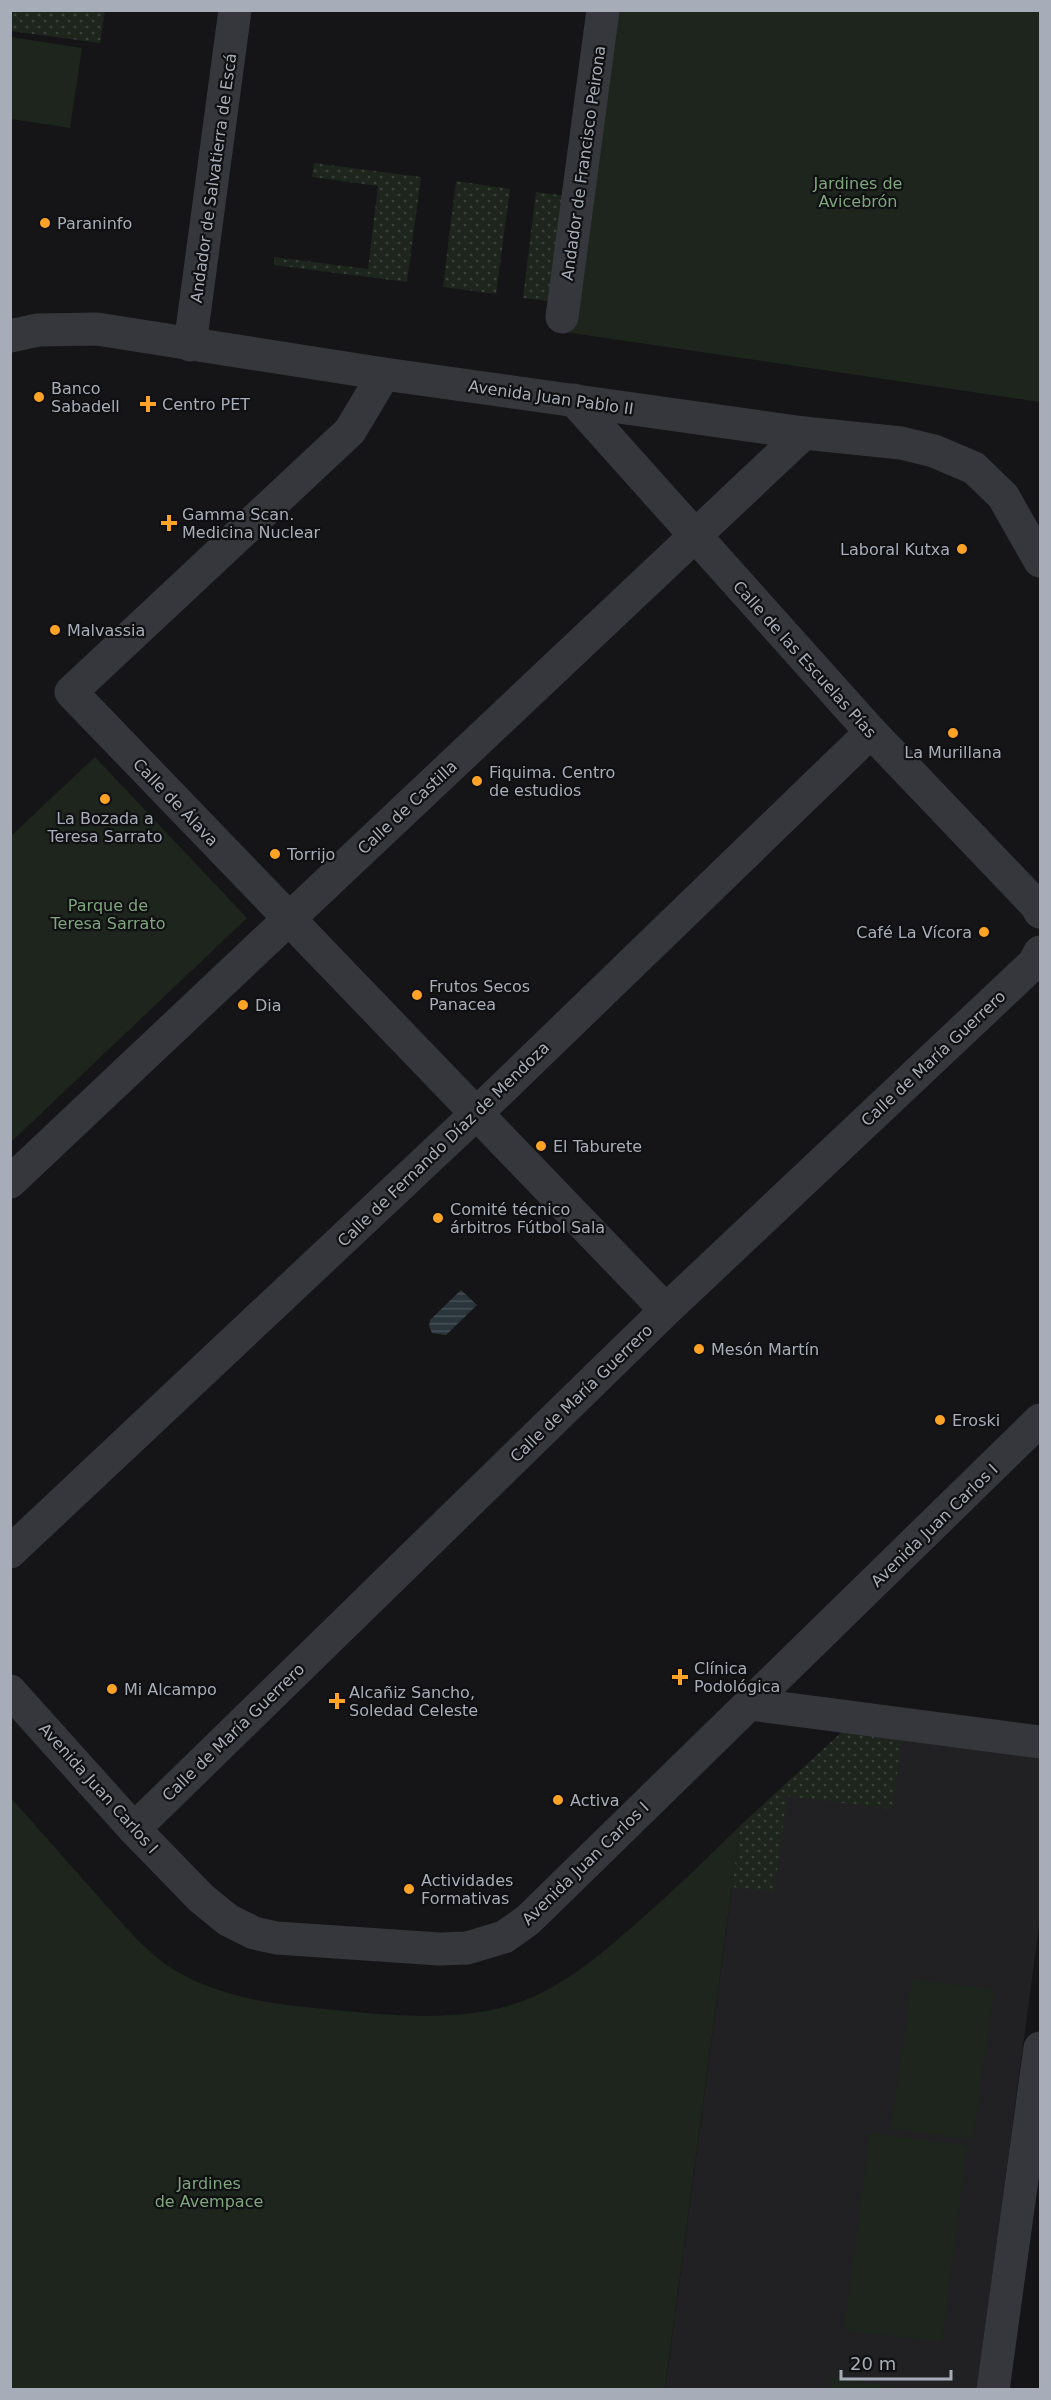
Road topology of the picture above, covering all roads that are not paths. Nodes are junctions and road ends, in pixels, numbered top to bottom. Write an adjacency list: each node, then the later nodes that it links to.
1 (235, 10): 5 (street, Andador de Salvatierra de Escá)
2 (603, 10): 3 (street, Andador de Francisco Peirona)
3 (562, 316)
4 (10, 336): 5 (street, Avenida Juan Pablo II)
5 (190, 345): 6 (street, Avenida Juan Pablo II)
6 (384, 374): 7 (street, Avenida Juan Pablo II); 15 (street, Calle de Álava)
7 (574, 400): 8 (street, Avenida Juan Pablo II); 9 (street, Calle de las Escuelas Pías)
8 (804, 433): 9 (street, Calle de Castilla); 10 (street, Avenida Juan Pablo II)
9 (693, 536): 11 (street, Calle de las Escuelas Pías); 14 (street, Calle de Castilla)
10 (1041, 561)
11 (871, 732): 12 (street, Calle de las Escuelas Pías); 17 (street, Calle de Fernando Díaz de Mendoza)
12 (1041, 912)
13 (1037, 957): 21 (street, Calle de María Guerrero)
14 (10, 1182)
15 (660, 1304)
16 (1041, 1420): 19 (street, Avenida Juan Carlos I)
17 (10, 1552)
18 (10, 1691): 21 (street, Avenida Juan Carlos I)
19 (750, 1704): 20 (street); 21 (street, Avenida Juan Carlos I)
20 (1041, 1742)
21 (134, 1829)
22 (1041, 2048): 23 (street)
23 (993, 2390)

